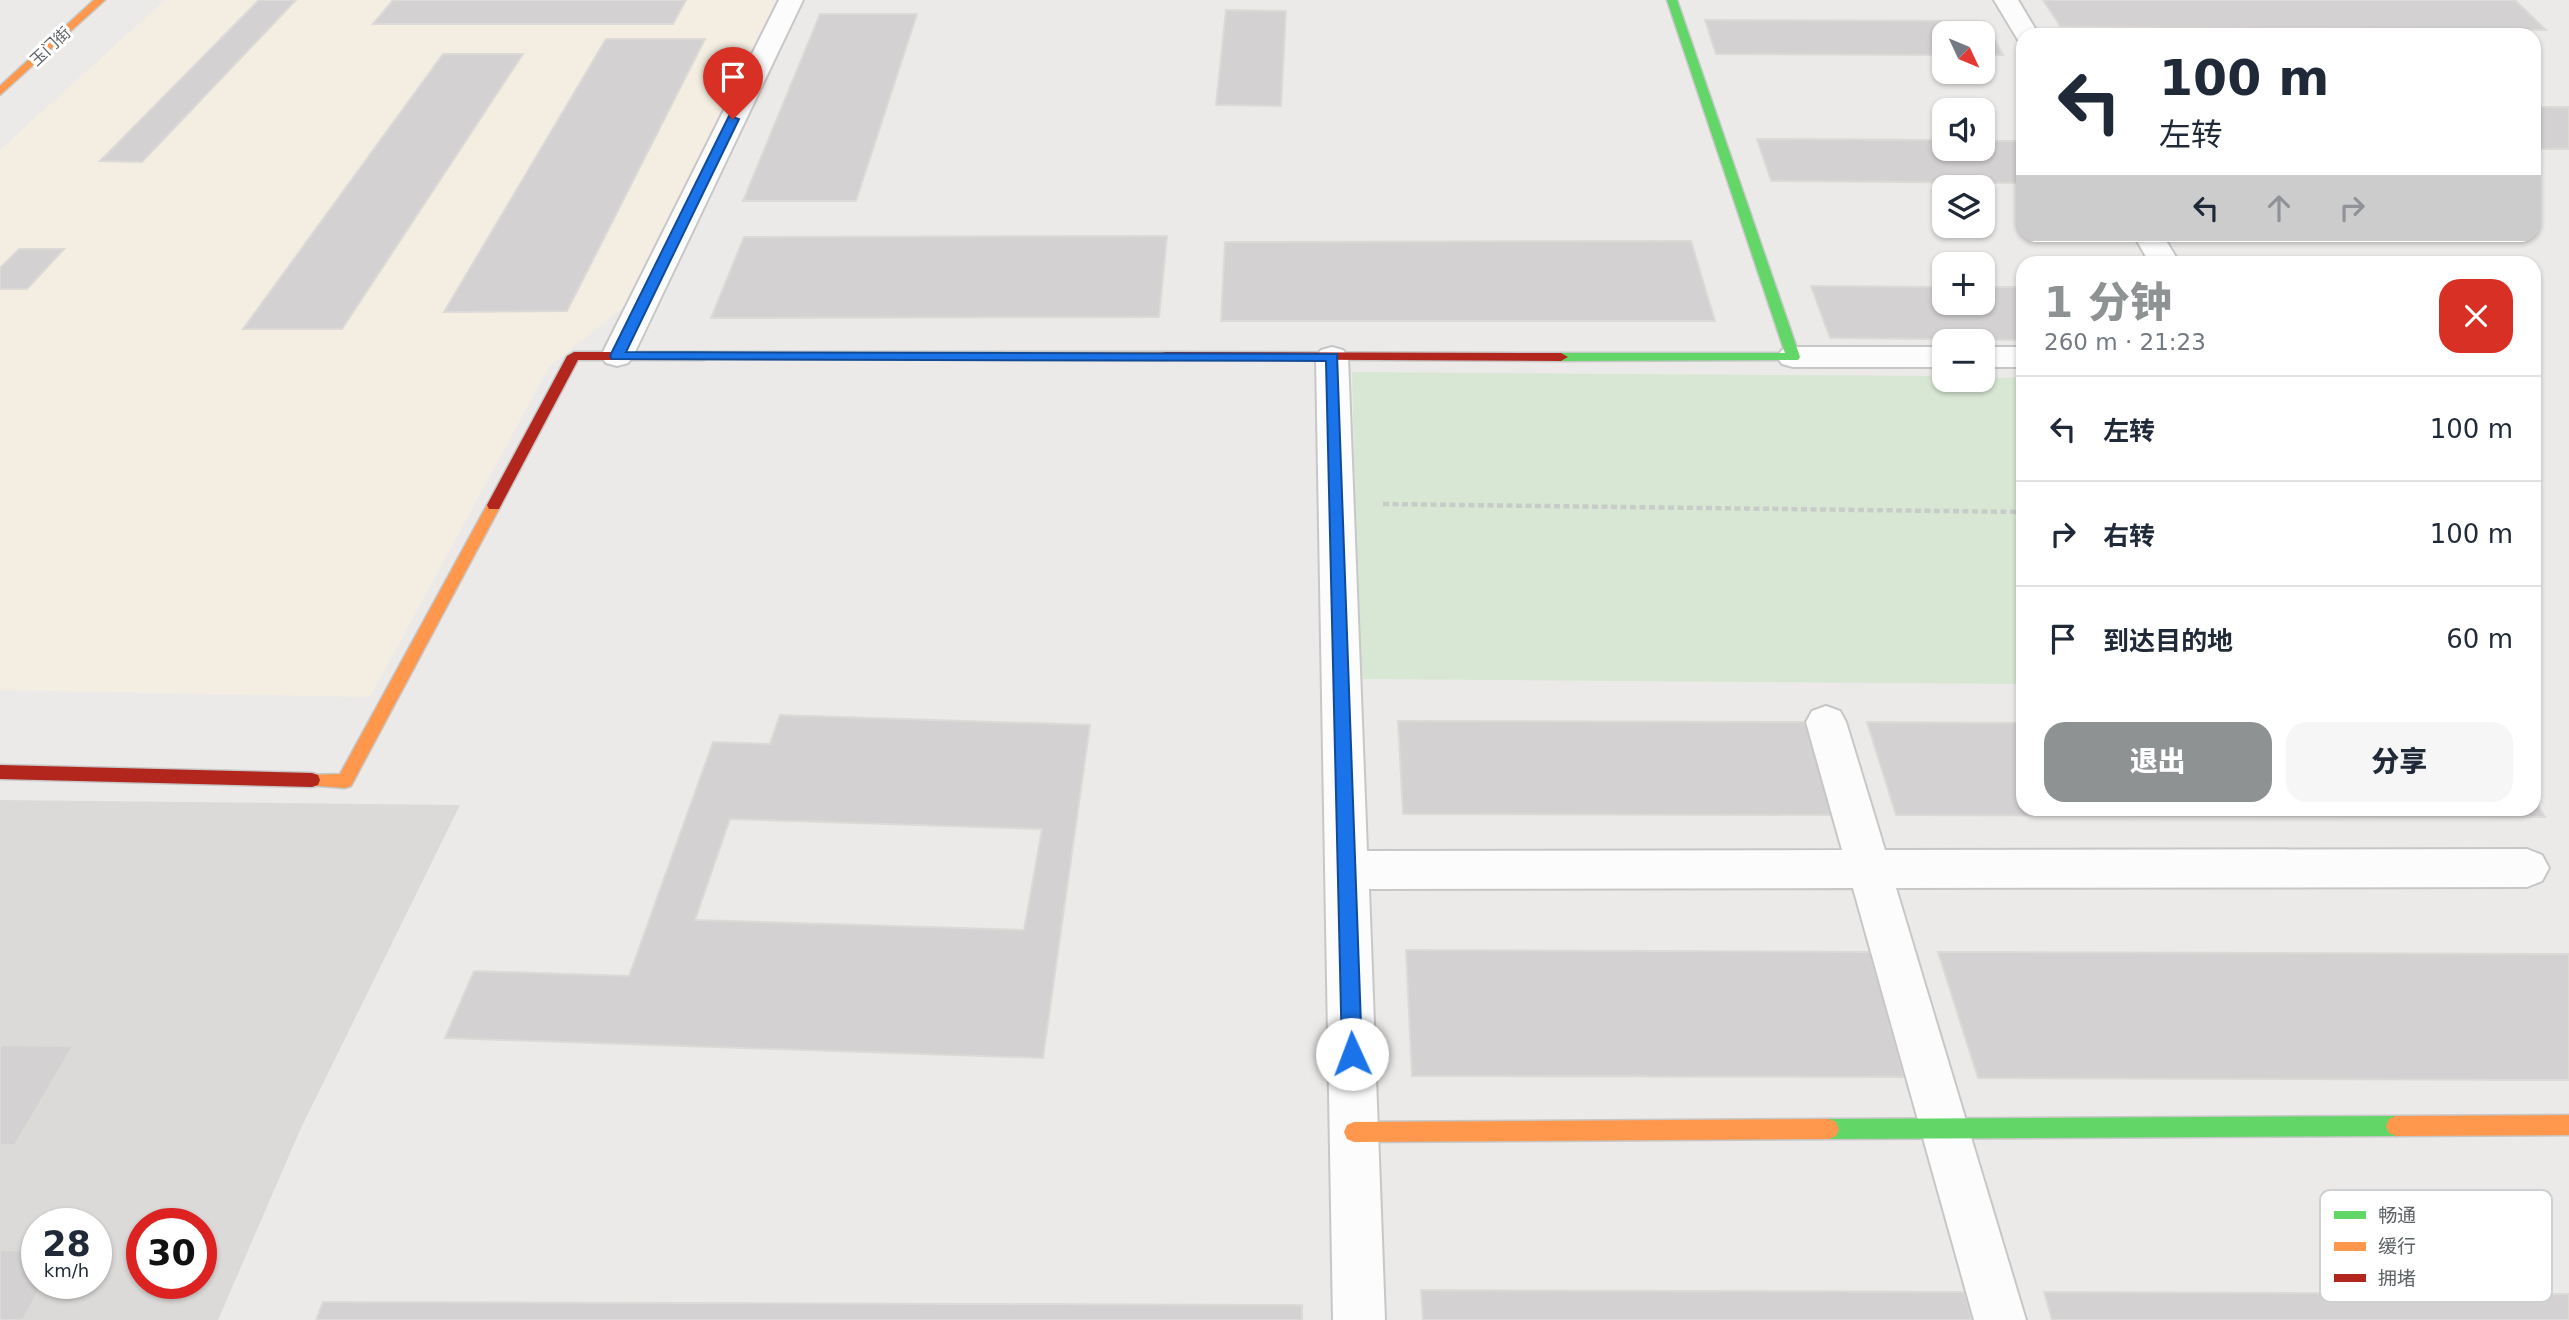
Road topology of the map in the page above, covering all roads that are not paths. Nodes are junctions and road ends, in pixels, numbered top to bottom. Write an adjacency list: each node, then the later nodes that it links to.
1 (100, 0): 6 (street, 玉门街)
2 (791, 0): 7 (street)
3 (1672, 0): 12 (street)
4 (2006, 0): 5 (street)
5 (2023, 28)
6 (0, 92)
7 (617, 356): 8 (street); 14 (street)
8 (1332, 357): 12 (street); 17 (street)
9 (1932, 357): 12 (street)
10 (1995, 357): 11 (street)
11 (2016, 357)
12 (1793, 358)
13 (1826, 722): 16 (street)
14 (0, 772)
15 (2527, 868): 16 (street)
16 (1869, 869): 17 (street); 19 (street)
17 (1347, 870): 20 (street)
18 (2569, 1125): 19 (street)
19 (1944, 1127): 20 (street); 22 (street)
20 (1354, 1132): 21 (street)
21 (1359, 1320)
22 (2000, 1320)

